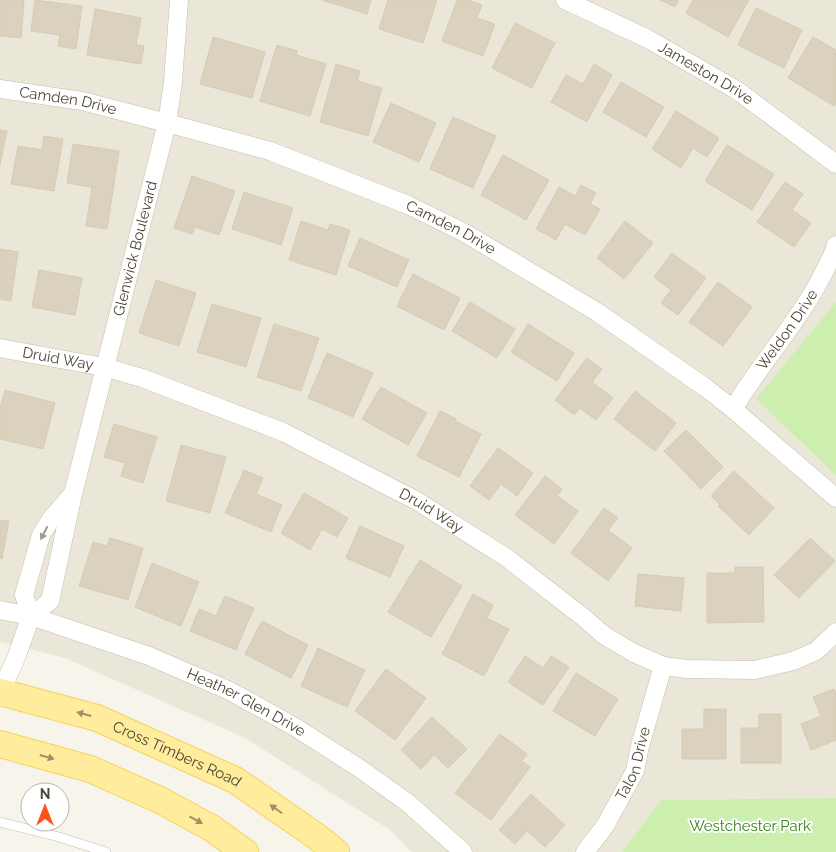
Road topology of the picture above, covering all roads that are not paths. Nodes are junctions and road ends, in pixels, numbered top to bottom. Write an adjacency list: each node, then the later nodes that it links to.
1 (179, 0): 4 (street, Glenwick Boulevard)
2 (565, 0): 5 (street, Jameston Drive)
3 (0, 89): 4 (street, Camden Drive)
4 (167, 123): 8 (street, Glenwick Boulevard); 9 (street, Camden Drive)
5 (836, 164)
6 (836, 246): 9 (street, Weldon Drive)
7 (0, 348): 8 (street, Druid Way)
8 (104, 367): 10 (street, Glenwick Boulevard); 15 (street, Druid Way)
9 (733, 409): 11 (street, Camden Drive)
10 (73, 494): 13 (street, Glenwick Boulevard); 13 (street, Glenwick Boulevard, one-way to 13)
11 (836, 498)
12 (0, 610): 13 (street, Heather Glen Drive)
13 (31, 616): 16 (street); 22 (street, Heather Glen Drive)
14 (836, 632): 15 (street, Druid Way)
15 (663, 666): 23 (street, Talon Drive)
16 (0, 692): 21 (main road, Cross Timbers Road, one-way to 16)
17 (0, 744): 19 (main road, one-way to 19)
18 (0, 822): 20 (lane)
19 (235, 847)
20 (106, 852)
21 (336, 852)
22 (463, 852)
23 (585, 852)

